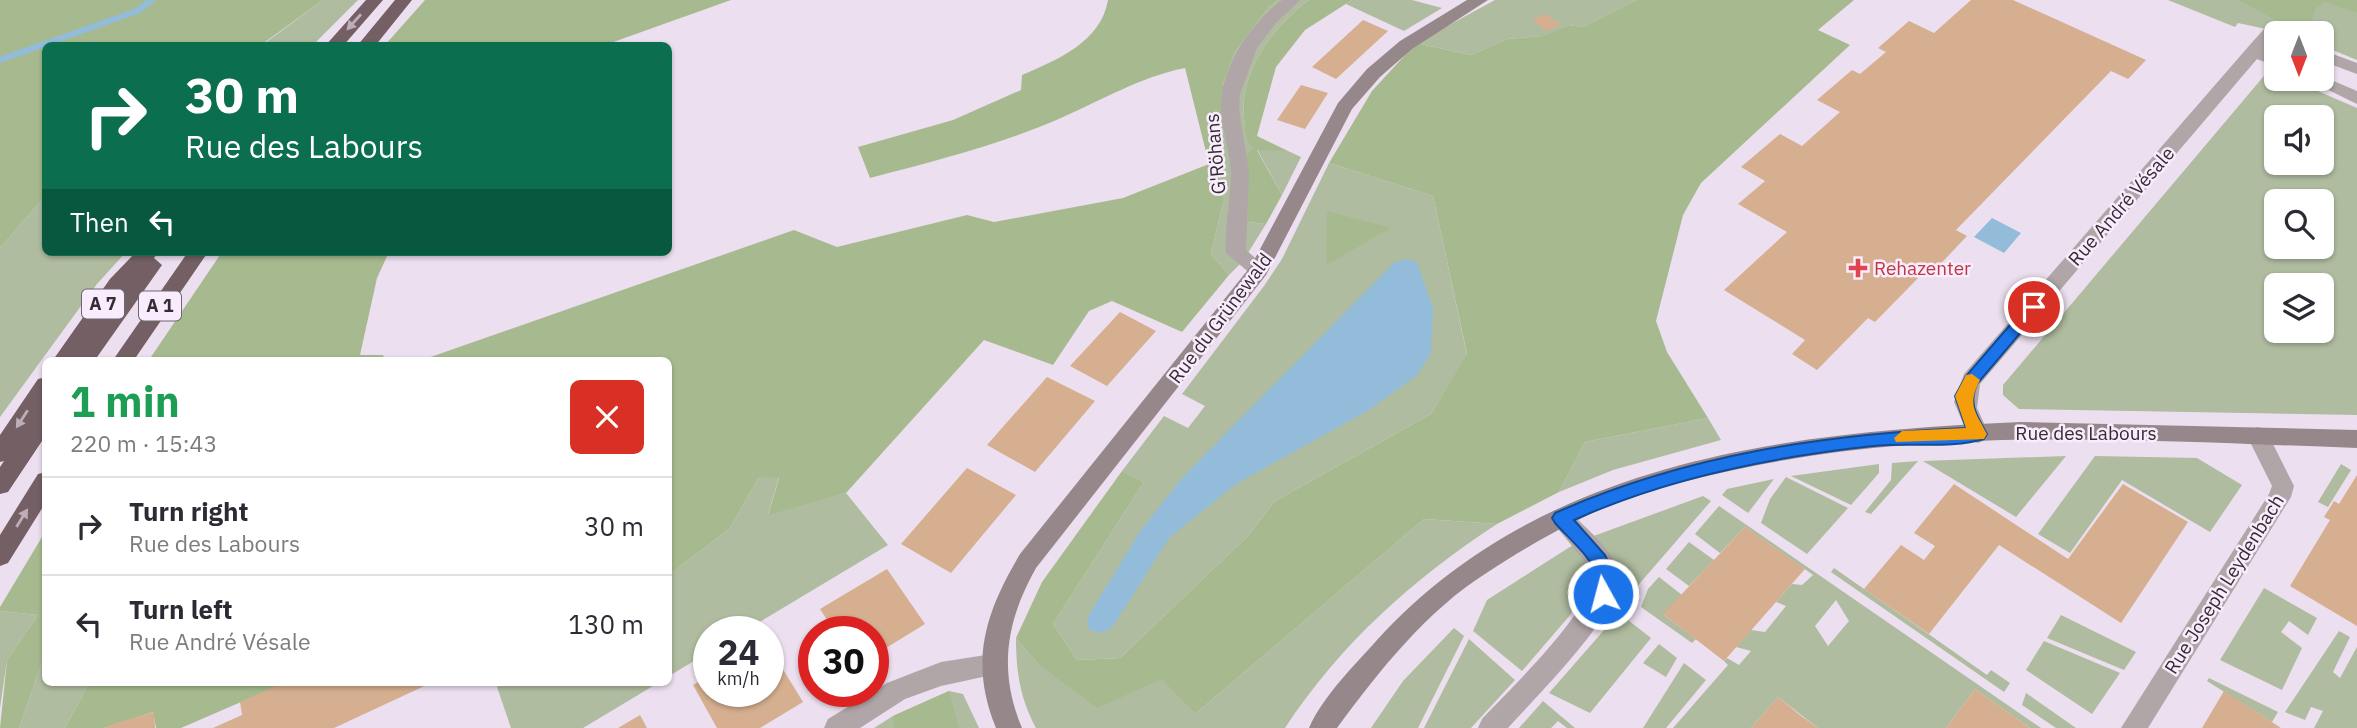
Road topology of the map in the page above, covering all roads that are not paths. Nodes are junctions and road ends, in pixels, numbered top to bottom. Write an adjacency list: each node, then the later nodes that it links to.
1 (375, 0): 6 (highway, one-way to 6)
2 (404, 0): 7 (highway)
3 (1292, 0): 17 (street, G'Röhans)
4 (1480, 0): 17 (main road, Rue du Grünewald)
5 (2264, 40): 8 (street, Rue André Vésale)
6 (337, 42)
7 (368, 42)
8 (2254, 51): 9 (street); 23 (street, Rue André Vésale)
9 (2264, 56)
10 (2334, 60): 11 (street)
11 (2357, 69)
12 (2334, 88): 13 (street)
13 (2357, 98)
14 (144, 256): 18 (highway, A 7)
15 (158, 256): 19 (highway, A 1)
16 (195, 256): 20 (highway, A 1)
17 (1259, 270): 31 (main road, Rue du Grünewald)
18 (65, 357)
19 (85, 357)
20 (125, 357)
21 (42, 391): 26 (highway, one-way to 26)
22 (42, 422): 27 (highway)
23 (1978, 434): 24 (main road, Rue des Labours); 29 (main road, Rue des Labours)
24 (2259, 436): 25 (main road, Rue des Labours); 36 (street, Rue Joseph Leydenbach)
25 (2357, 439)
26 (0, 453)
27 (0, 485)
28 (42, 488): 30 (highway, one-way to 28)
29 (1561, 518): 34 (main road, Rue des Labours); 35 (street)
30 (0, 556)
31 (992, 665): 32 (street); 33 (main road, Rue du Grünewald)
32 (836, 728)
33 (1009, 728)
34 (1322, 728)
35 (1491, 728)
36 (2134, 728)

